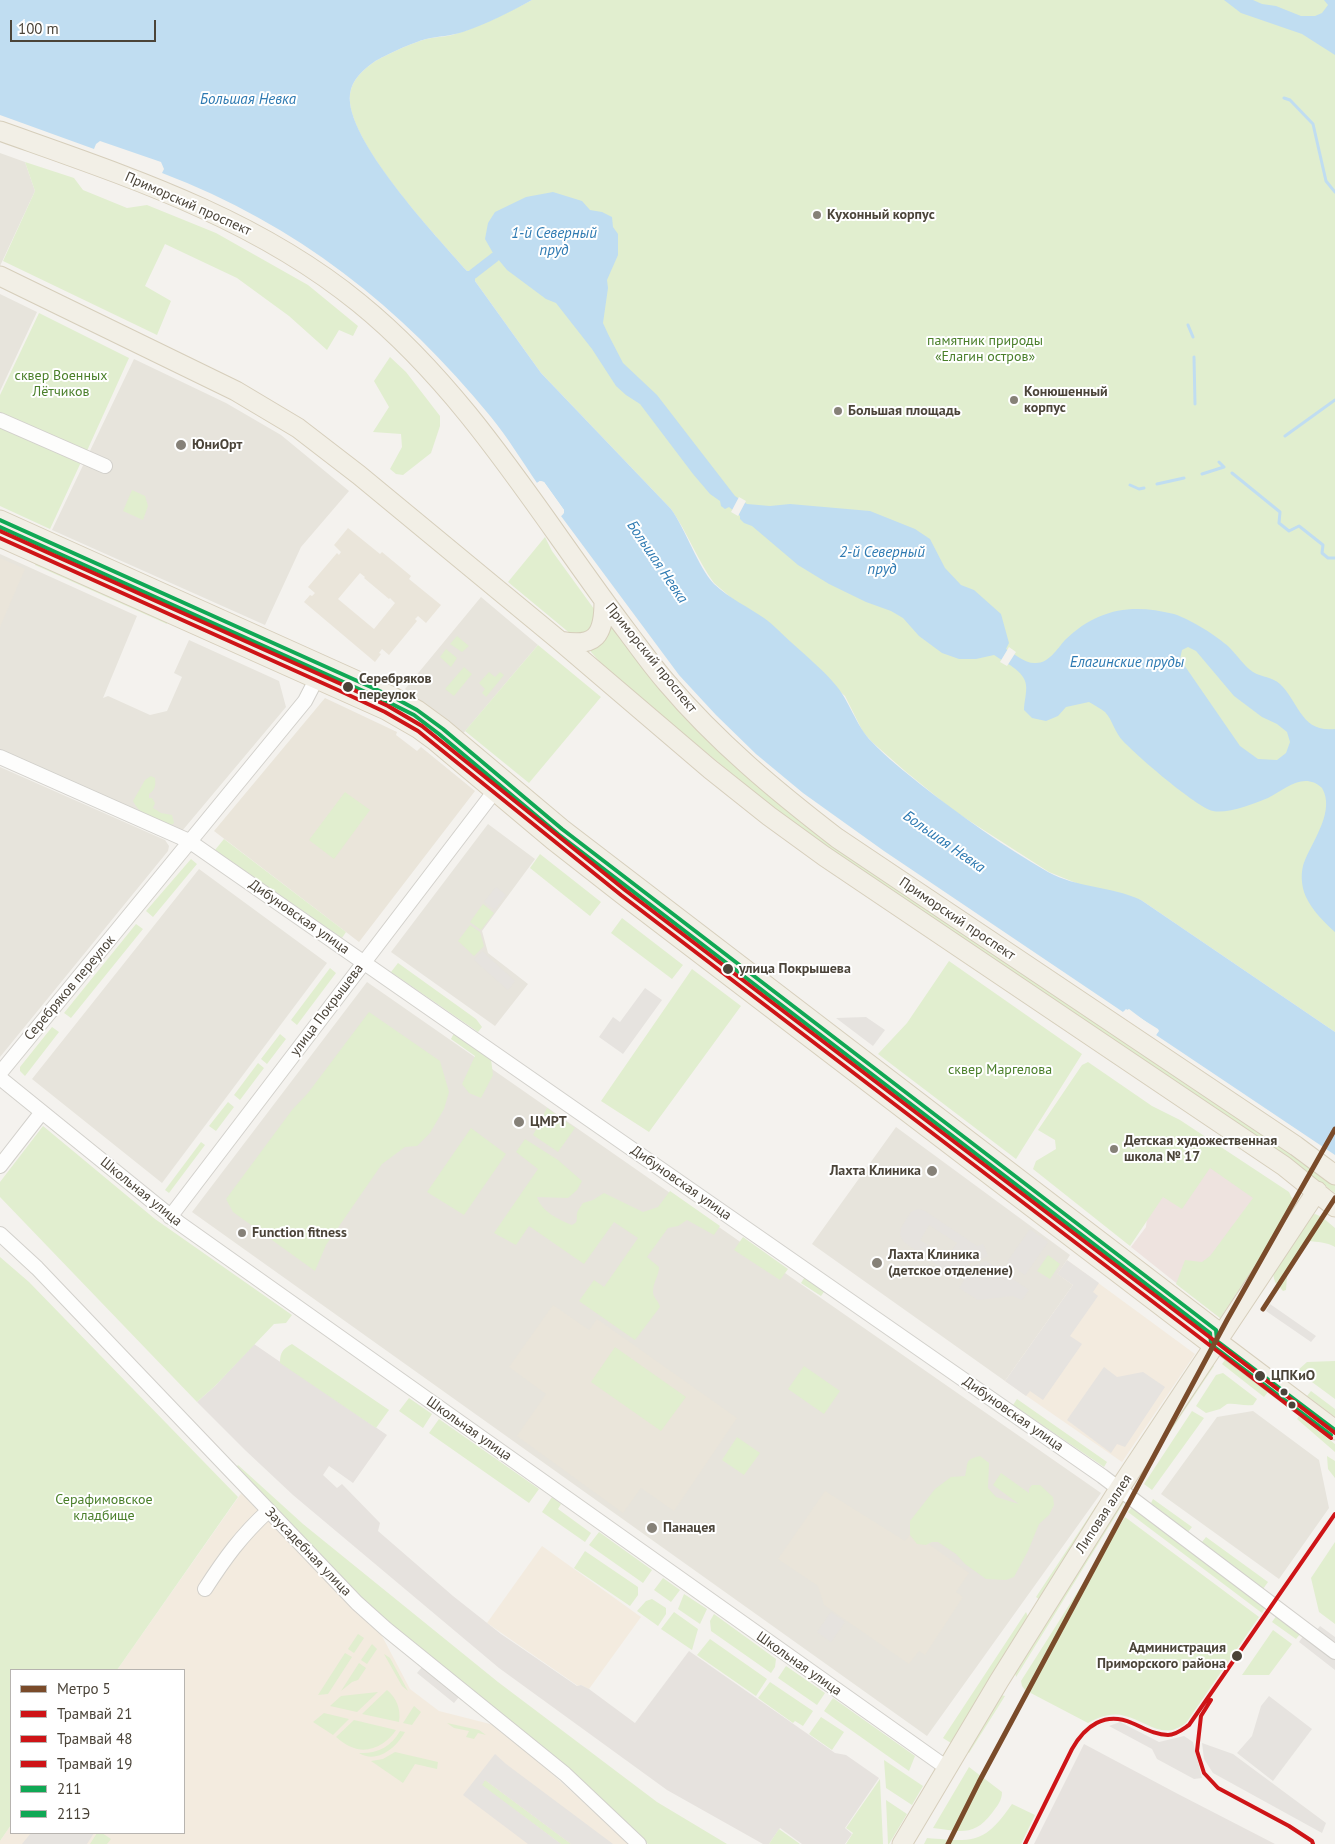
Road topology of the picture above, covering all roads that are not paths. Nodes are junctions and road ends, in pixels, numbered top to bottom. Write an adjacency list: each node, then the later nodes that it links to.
1 (0, 131): 7 (main road, Приморский проспект)
2 (0, 276): 8 (main road, Приморский проспект)
3 (0, 420): 4 (street)
4 (105, 466)
5 (0, 520): 9 (main road)
6 (0, 536): 9 (main road)
7 (604, 601): 8 (main road); 18 (main road, Приморский проспект)
8 (560, 641): 19 (main road, Приморский проспект)
9 (320, 672): 11 (main road); 12 (street, Серебряков переулок)
10 (0, 756): 12 (street, Дибуновская улица)
11 (499, 785): 13 (street, улица Покрышева); 23 (main road)
12 (189, 841): 13 (street, Дибуновская улица); 14 (street, Серебряков переулок)
13 (364, 962): 21 (street, улица Покрышева); 25 (street, Дибуновская улица)
14 (0, 1073)
15 (0, 1078): 16 (street, Школьная улица)
16 (42, 1112): 17 (street); 21 (street, Школьная улица)
17 (0, 1166)
18 (1335, 1175)
19 (1316, 1191): 20 (main road, Приморский проспект); 23 (main road, Липовая аллея)
20 (1335, 1206)
21 (170, 1217): 29 (street, Школьная улица)
22 (0, 1234): 26 (street, Заусадебная улица)
23 (1217, 1341): 24 (main road); 25 (main road, Липовая аллея)
24 (1335, 1430)
25 (1119, 1489): 28 (street, Дибуновская улица); 29 (main road, Липовая аллея)
26 (268, 1511): 27 (street); 30 (street, Заусадебная улица)
27 (205, 1589)
28 (1335, 1652)
29 (946, 1768): 31 (main road, Липовая аллея)
30 (640, 1844)
31 (902, 1844)

